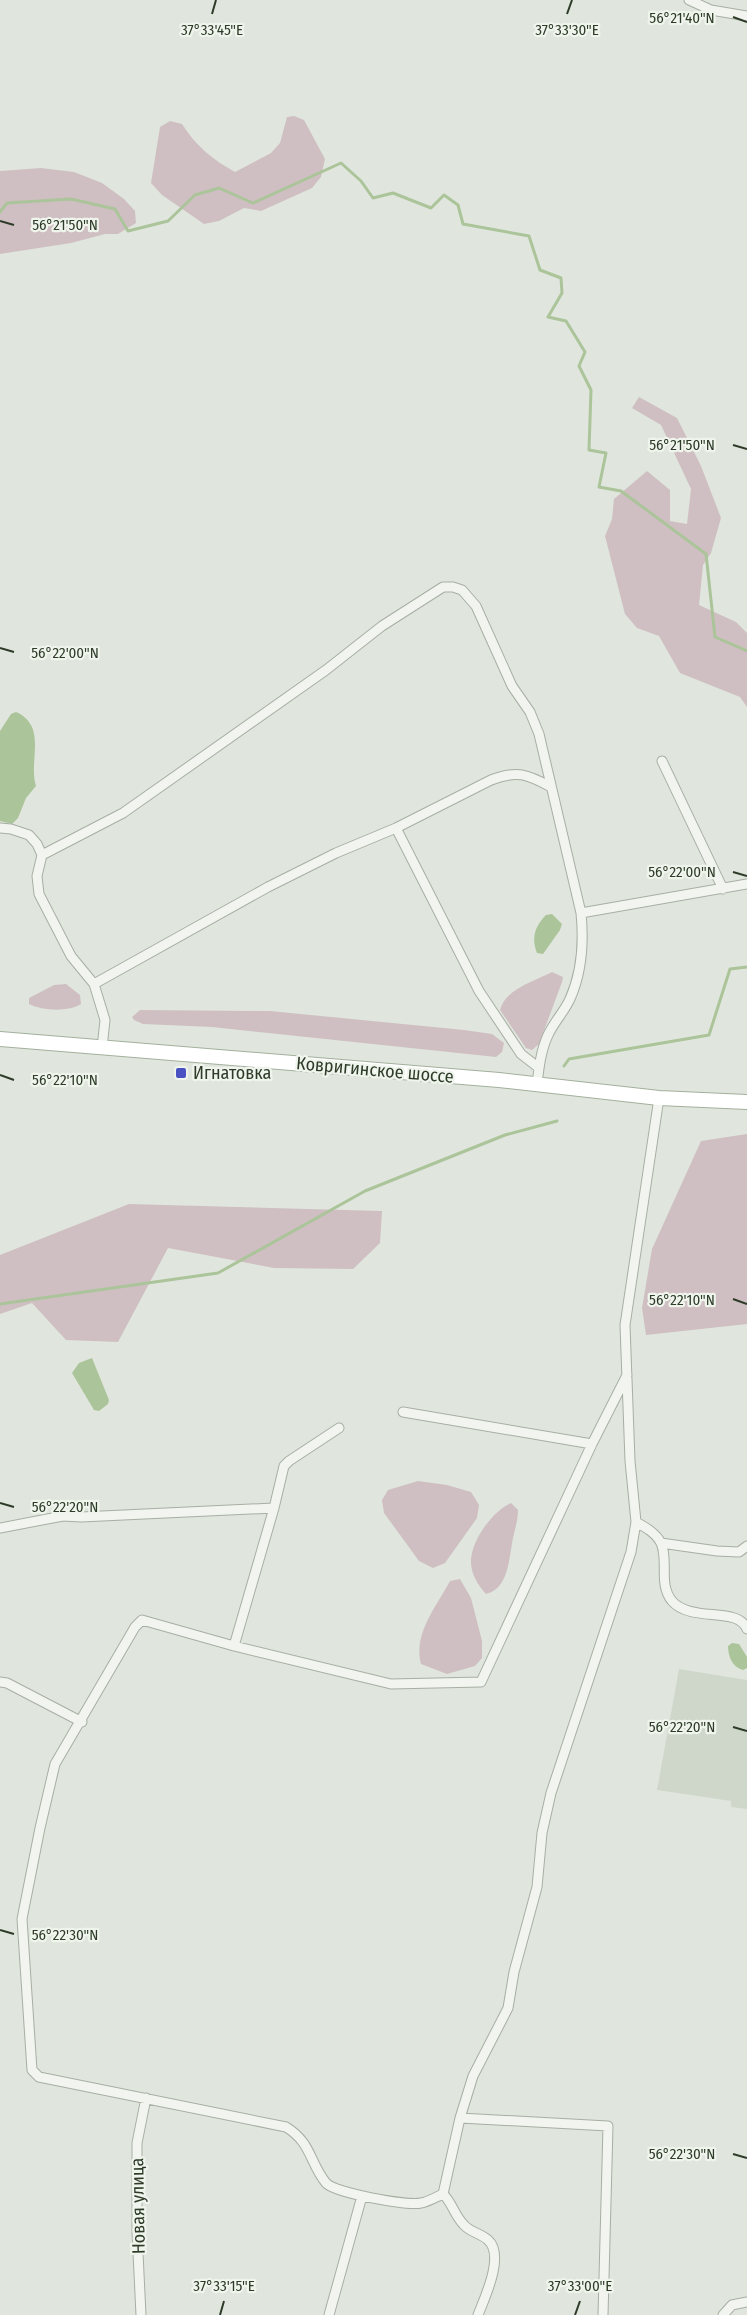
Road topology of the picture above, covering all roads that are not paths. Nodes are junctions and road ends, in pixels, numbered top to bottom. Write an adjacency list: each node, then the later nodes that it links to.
1 (689, 0): 2 (street)
2 (747, 16)
3 (662, 760): 9 (street)
4 (551, 787): 6 (street); 7 (street); 10 (street)
5 (0, 828): 7 (street)
6 (396, 828): 11 (street); 14 (street)
7 (42, 855): 11 (street)
8 (747, 884): 9 (street)
9 (723, 889): 10 (street)
10 (581, 913): 14 (street)
11 (94, 984): 13 (street)
12 (0, 1039): 13 (main road, Ковригинское шоссе)
13 (102, 1048): 15 (main road, Ковригинское шоссе)
14 (539, 1068): 15 (street)
15 (537, 1084): 16 (main road, Ковригинское шоссе)
16 (659, 1098): 17 (main road); 18 (street)
17 (747, 1102)
18 (627, 1376): 21 (street); 23 (street)
19 (403, 1412): 21 (street)
20 (339, 1428): 22 (street)
21 (592, 1444): 28 (street)
22 (274, 1508): 24 (street); 28 (street)
23 (636, 1521): 25 (street); 32 (street)
24 (0, 1528)
25 (661, 1543): 26 (street); 27 (street)
26 (747, 1546)
27 (747, 1629)
28 (234, 1646): 30 (street)
29 (0, 1682): 30 (street)
30 (82, 1722): 31 (street)
31 (146, 2098): 34 (street); 36 (street, Новая улица)
32 (460, 2118): 33 (street); 39 (street)
33 (443, 2194): 34 (street); 38 (street)
34 (362, 2196): 37 (street)
35 (747, 2302): 40 (street)
36 (141, 2315)
37 (329, 2315)
38 (478, 2315)
39 (603, 2315)
40 (723, 2315)

